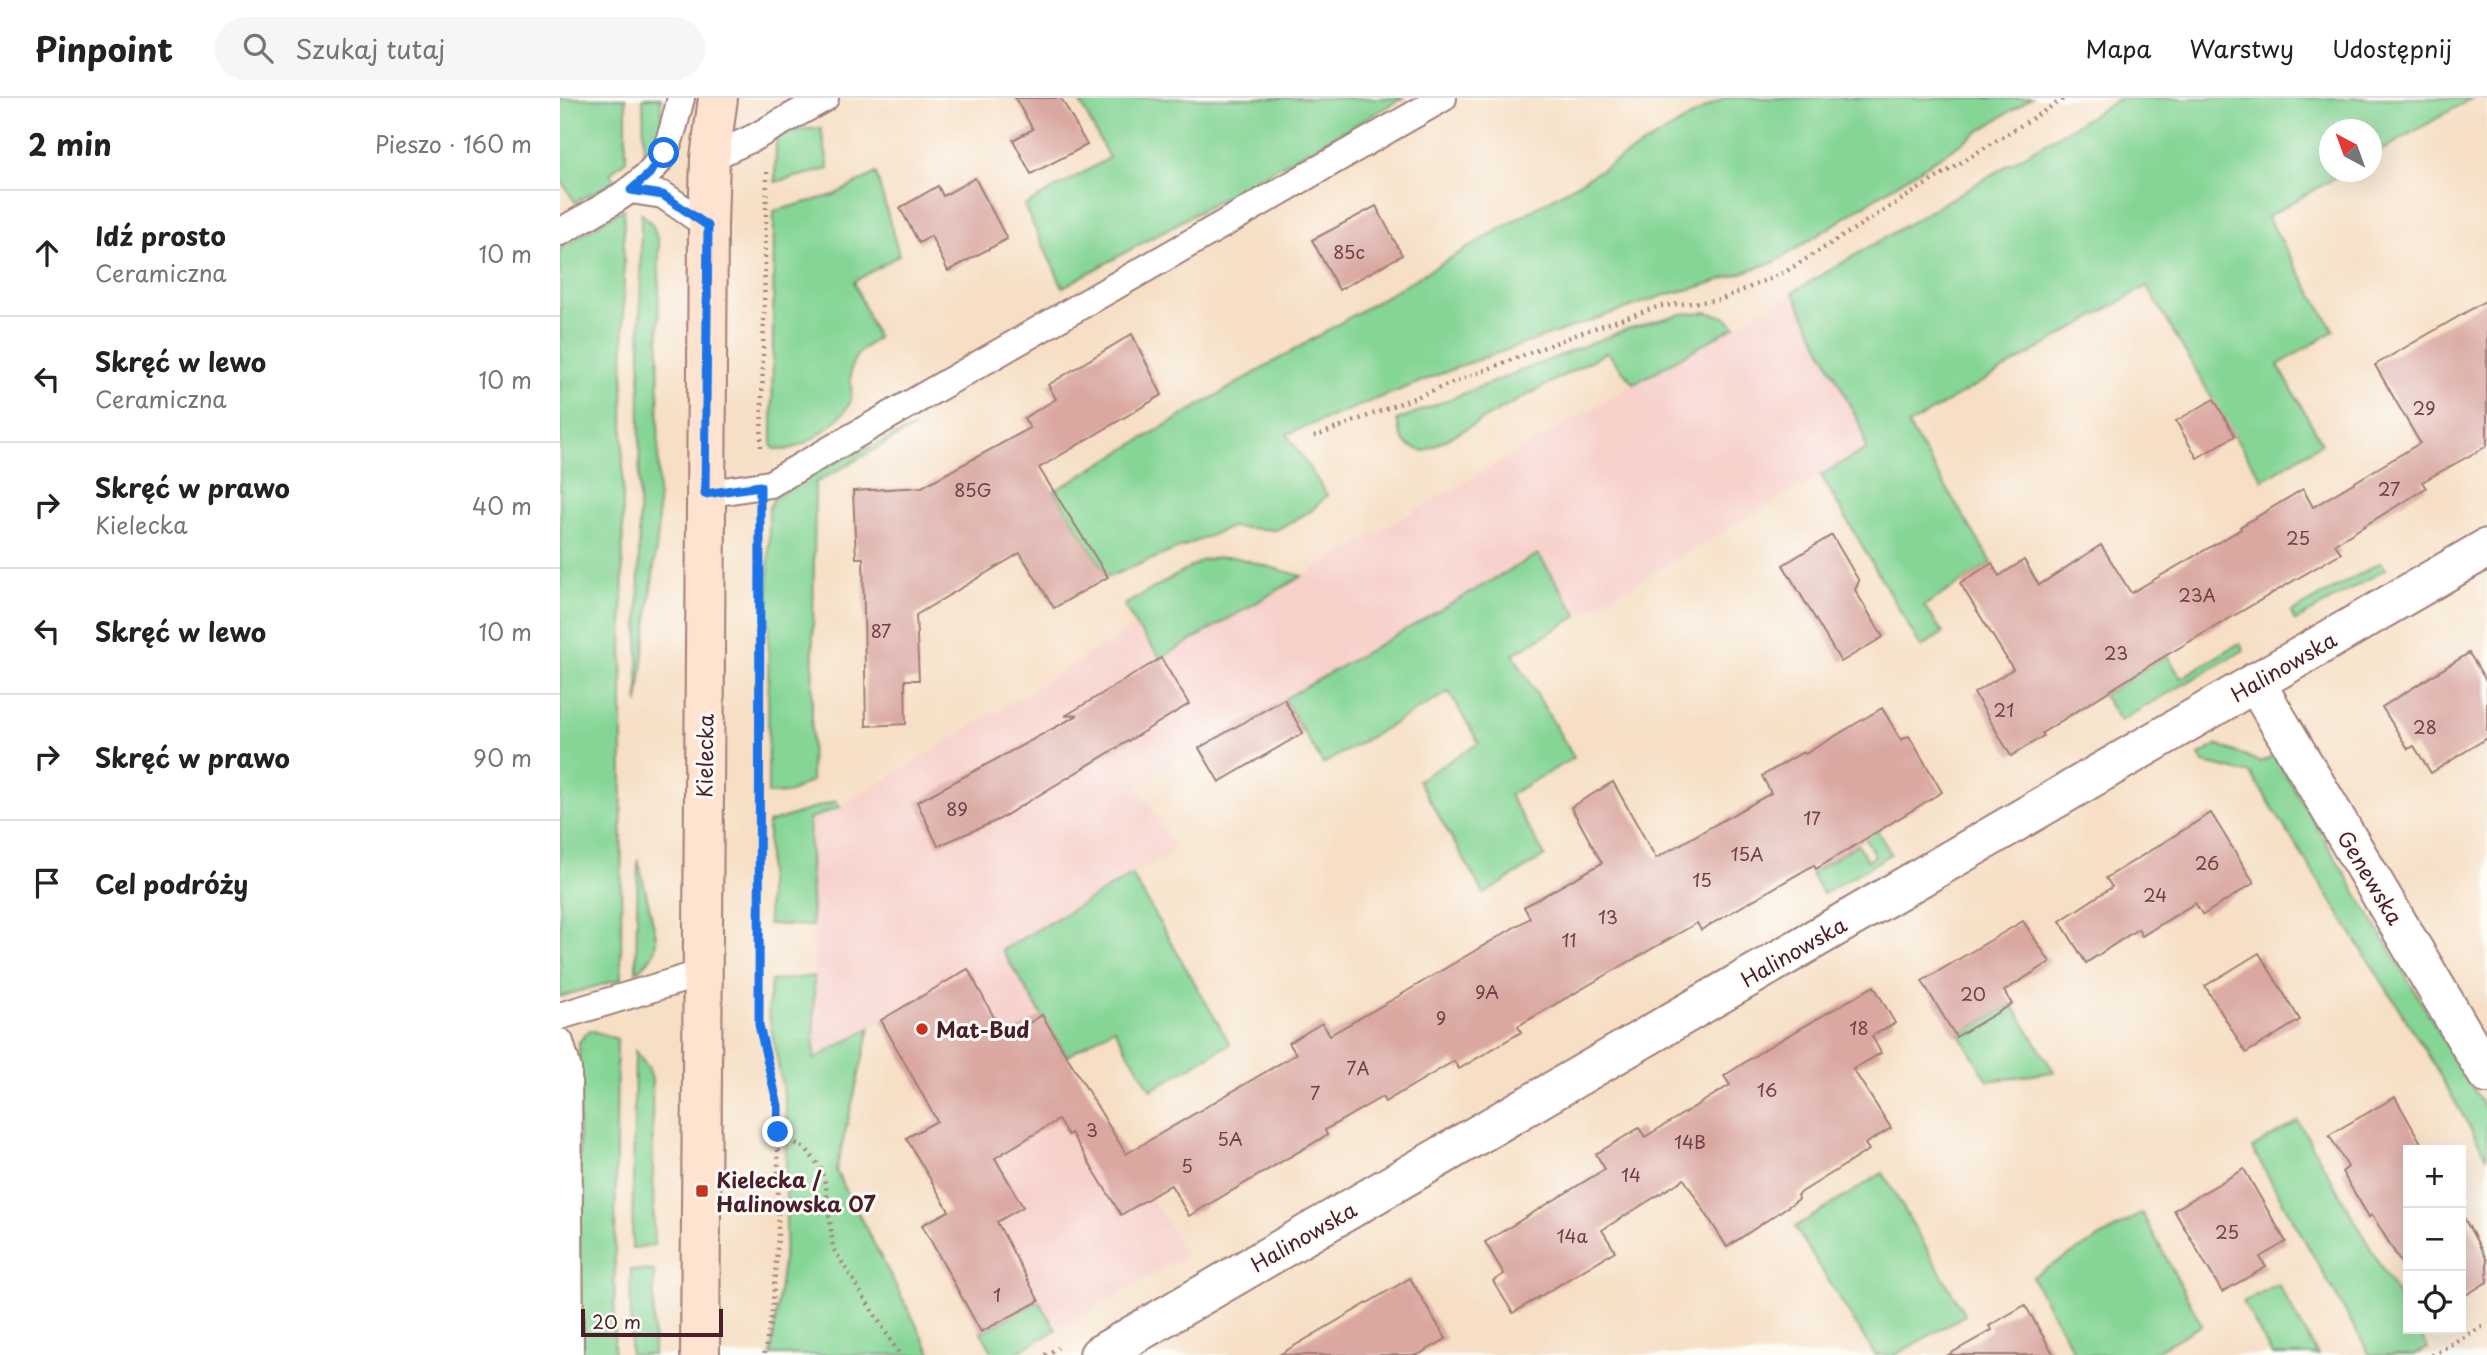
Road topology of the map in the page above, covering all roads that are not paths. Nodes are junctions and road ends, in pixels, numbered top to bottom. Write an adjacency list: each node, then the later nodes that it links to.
1 (681, 98): 7 (lane)
2 (704, 98): 6 (main road, Kielecka)
3 (718, 98): 6 (main road, Kielecka)
4 (825, 98): 6 (lane)
5 (1443, 98): 10 (lane)
6 (710, 158): 8 (main road, Kielecka)
7 (631, 190): 8 (lane); 9 (lane)
8 (708, 226): 10 (main road, Kielecka)
9 (560, 232)
10 (705, 494): 13 (main road, Kielecka)
11 (2487, 548): 12 (street, Halinowska)
12 (2255, 682): 16 (street, Genewska); 19 (street, Halinowska)
13 (702, 973): 14 (lane); 18 (main road, Kielecka)
14 (560, 1016)
15 (560, 1042): 17 (lane)
16 (2487, 1074)
17 (570, 1355)
18 (700, 1355)
19 (1100, 1355)

